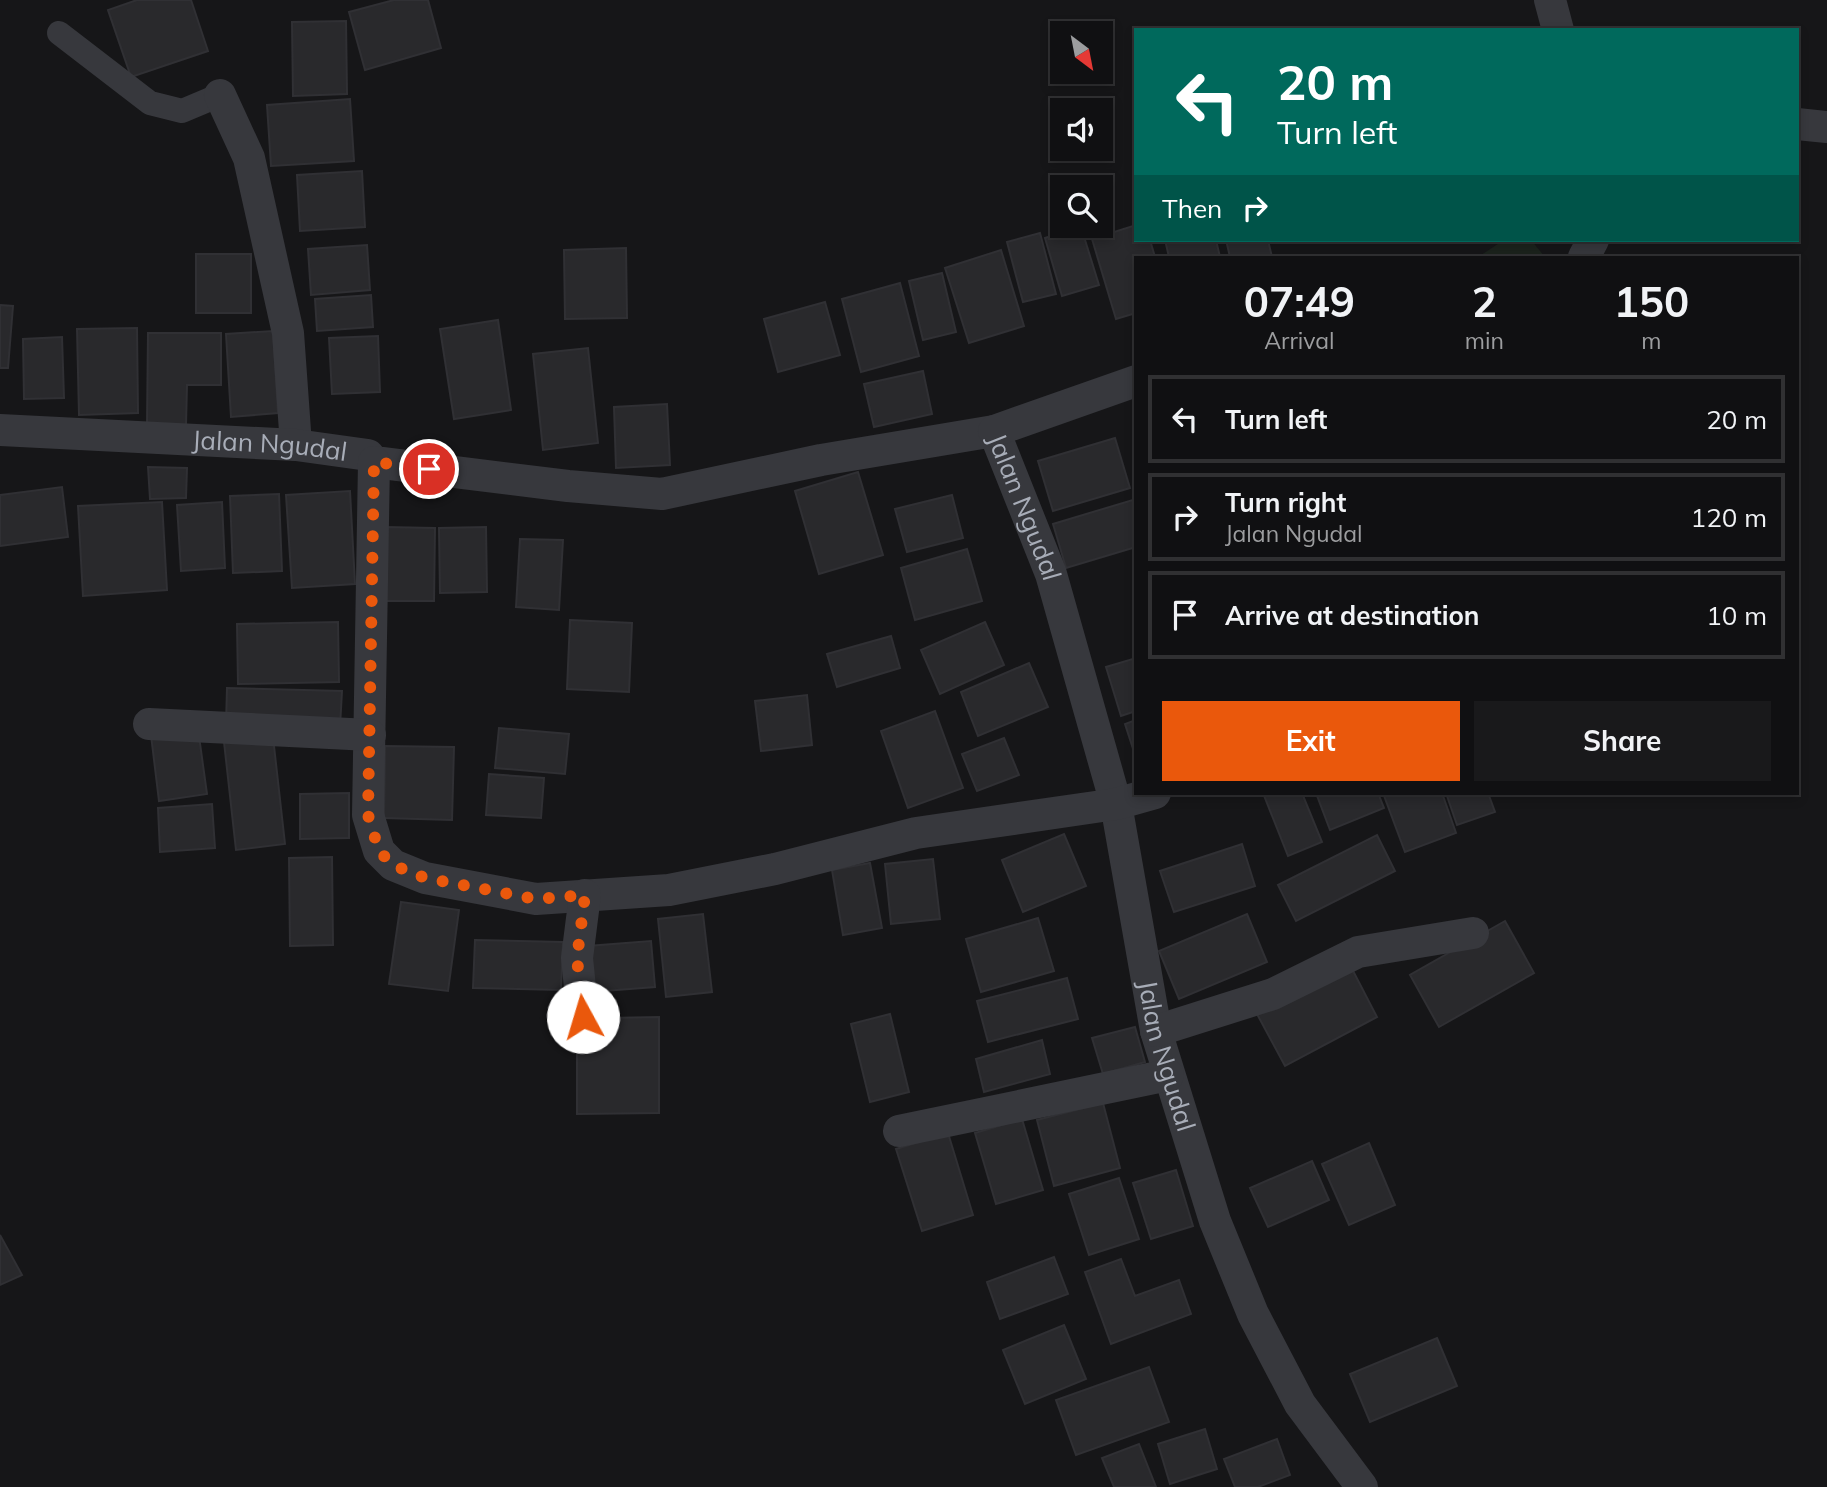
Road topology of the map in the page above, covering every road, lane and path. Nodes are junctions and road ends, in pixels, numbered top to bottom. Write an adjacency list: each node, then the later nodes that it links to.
1 (1550, 0): 2 (street)
2 (1557, 28)
3 (59, 33): 4 (street)
4 (220, 95): 10 (street)
5 (1799, 124): 6 (street)
6 (1827, 127)
7 (1134, 383): 9 (street)
8 (0, 430): 10 (street, Jalan Ngudal)
9 (994, 431): 11 (street, Jalan Ngudal); 15 (street, Jalan Ngudal)
10 (296, 445): 11 (street, Jalan Ngudal)
11 (374, 462): 13 (street)
12 (149, 724): 13 (street)
13 (370, 735): 16 (street)
14 (1147, 795): 15 (street)
15 (1115, 804): 16 (street); 19 (street, Jalan Ngudal)
16 (585, 895): 18 (street)
17 (1472, 933): 19 (street)
18 (583, 1017)
19 (1156, 1031): 20 (street, Jalan Ngudal)
20 (1168, 1075): 21 (street); 22 (street, Jalan Ngudal)
21 (899, 1131)
22 (1362, 1487)

